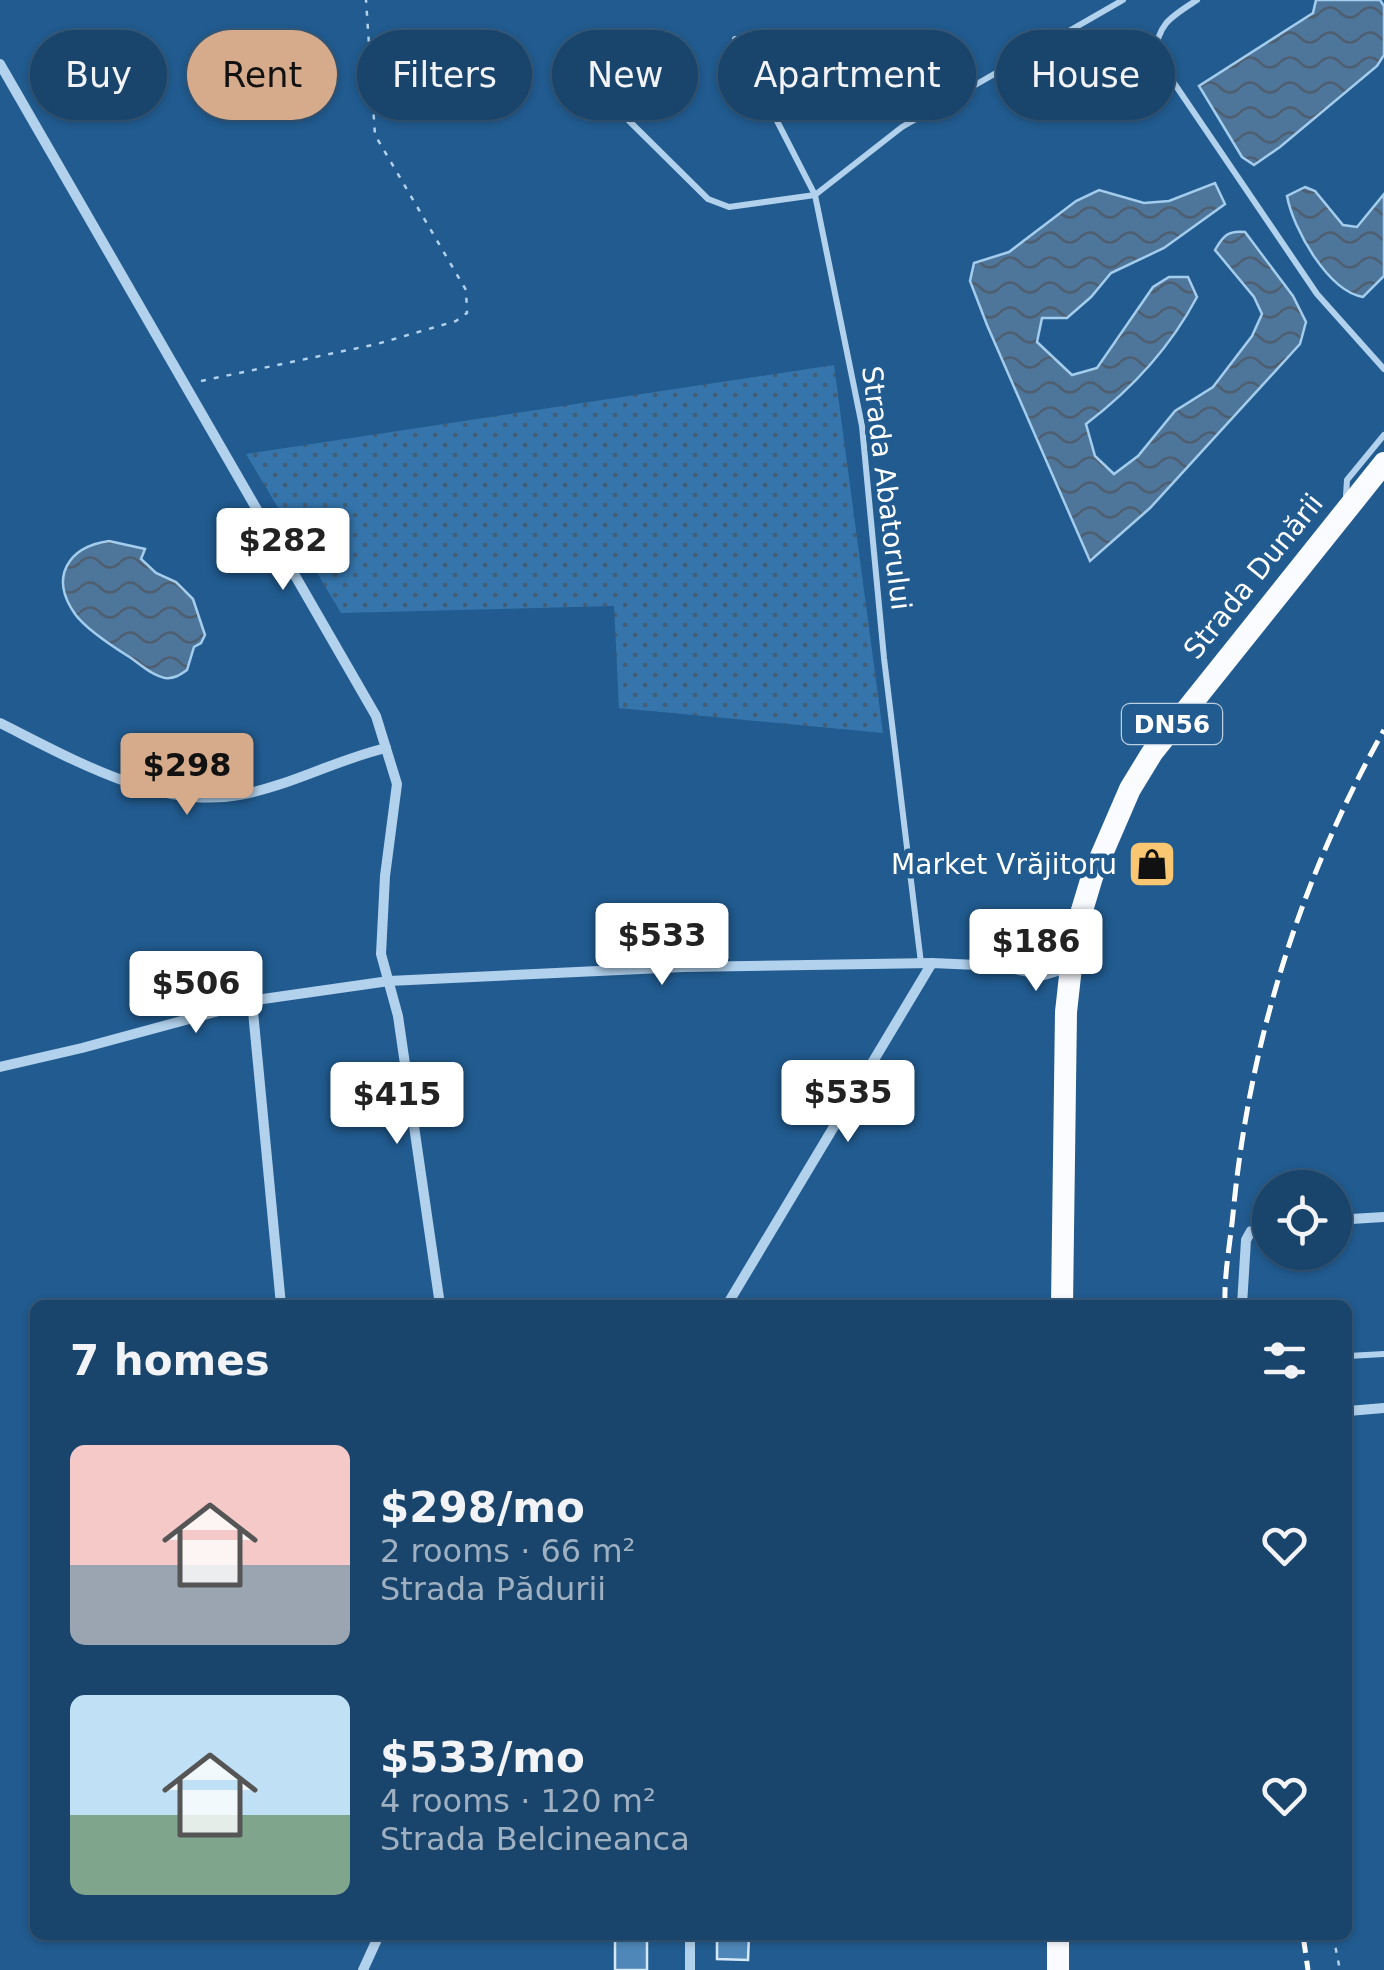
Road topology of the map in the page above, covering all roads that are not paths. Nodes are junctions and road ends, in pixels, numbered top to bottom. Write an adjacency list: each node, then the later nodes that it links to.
1 (1123, 0): 6 (lane)
2 (1196, 0): 7 (lane)
3 (0, 64): 12 (street)
4 (628, 120): 6 (lane)
5 (777, 120): 6 (lane, Strada Abatorului)
6 (815, 195): 13 (lane, Strada Abatorului)
7 (1384, 369)
8 (1384, 436): 10 (lane)
9 (1384, 463): 10 (highway, Strada Dunării / DN56)
10 (1346, 510): 15 (highway, Strada Dunării / DN56)
11 (0, 723): 12 (street)
12 (386, 748): 16 (street)
13 (926, 963): 14 (street); 16 (street); 24 (street)
14 (1000, 966): 15 (street); 15 (street)
15 (1071, 967): 25 (highway, Strada Dunării / DN56)
16 (388, 981): 17 (street); 23 (street)
17 (252, 1001): 18 (street); 22 (street)
18 (0, 1067)
19 (1384, 1218): 20 (street)
20 (1352, 1219)
21 (1252, 1231): 26 (street)
22 (282, 1300)
23 (439, 1300)
24 (730, 1300)
25 (1062, 1300)
26 (1242, 1300)
27 (1384, 1354): 28 (lane)
28 (1352, 1356)
29 (1384, 1408): 30 (street)
30 (1352, 1411)
31 (377, 1940): 34 (street)
32 (690, 1940): 35 (street)
33 (1058, 1940): 36 (highway)
34 (363, 1970)
35 (690, 1970)
36 (1058, 1970)

